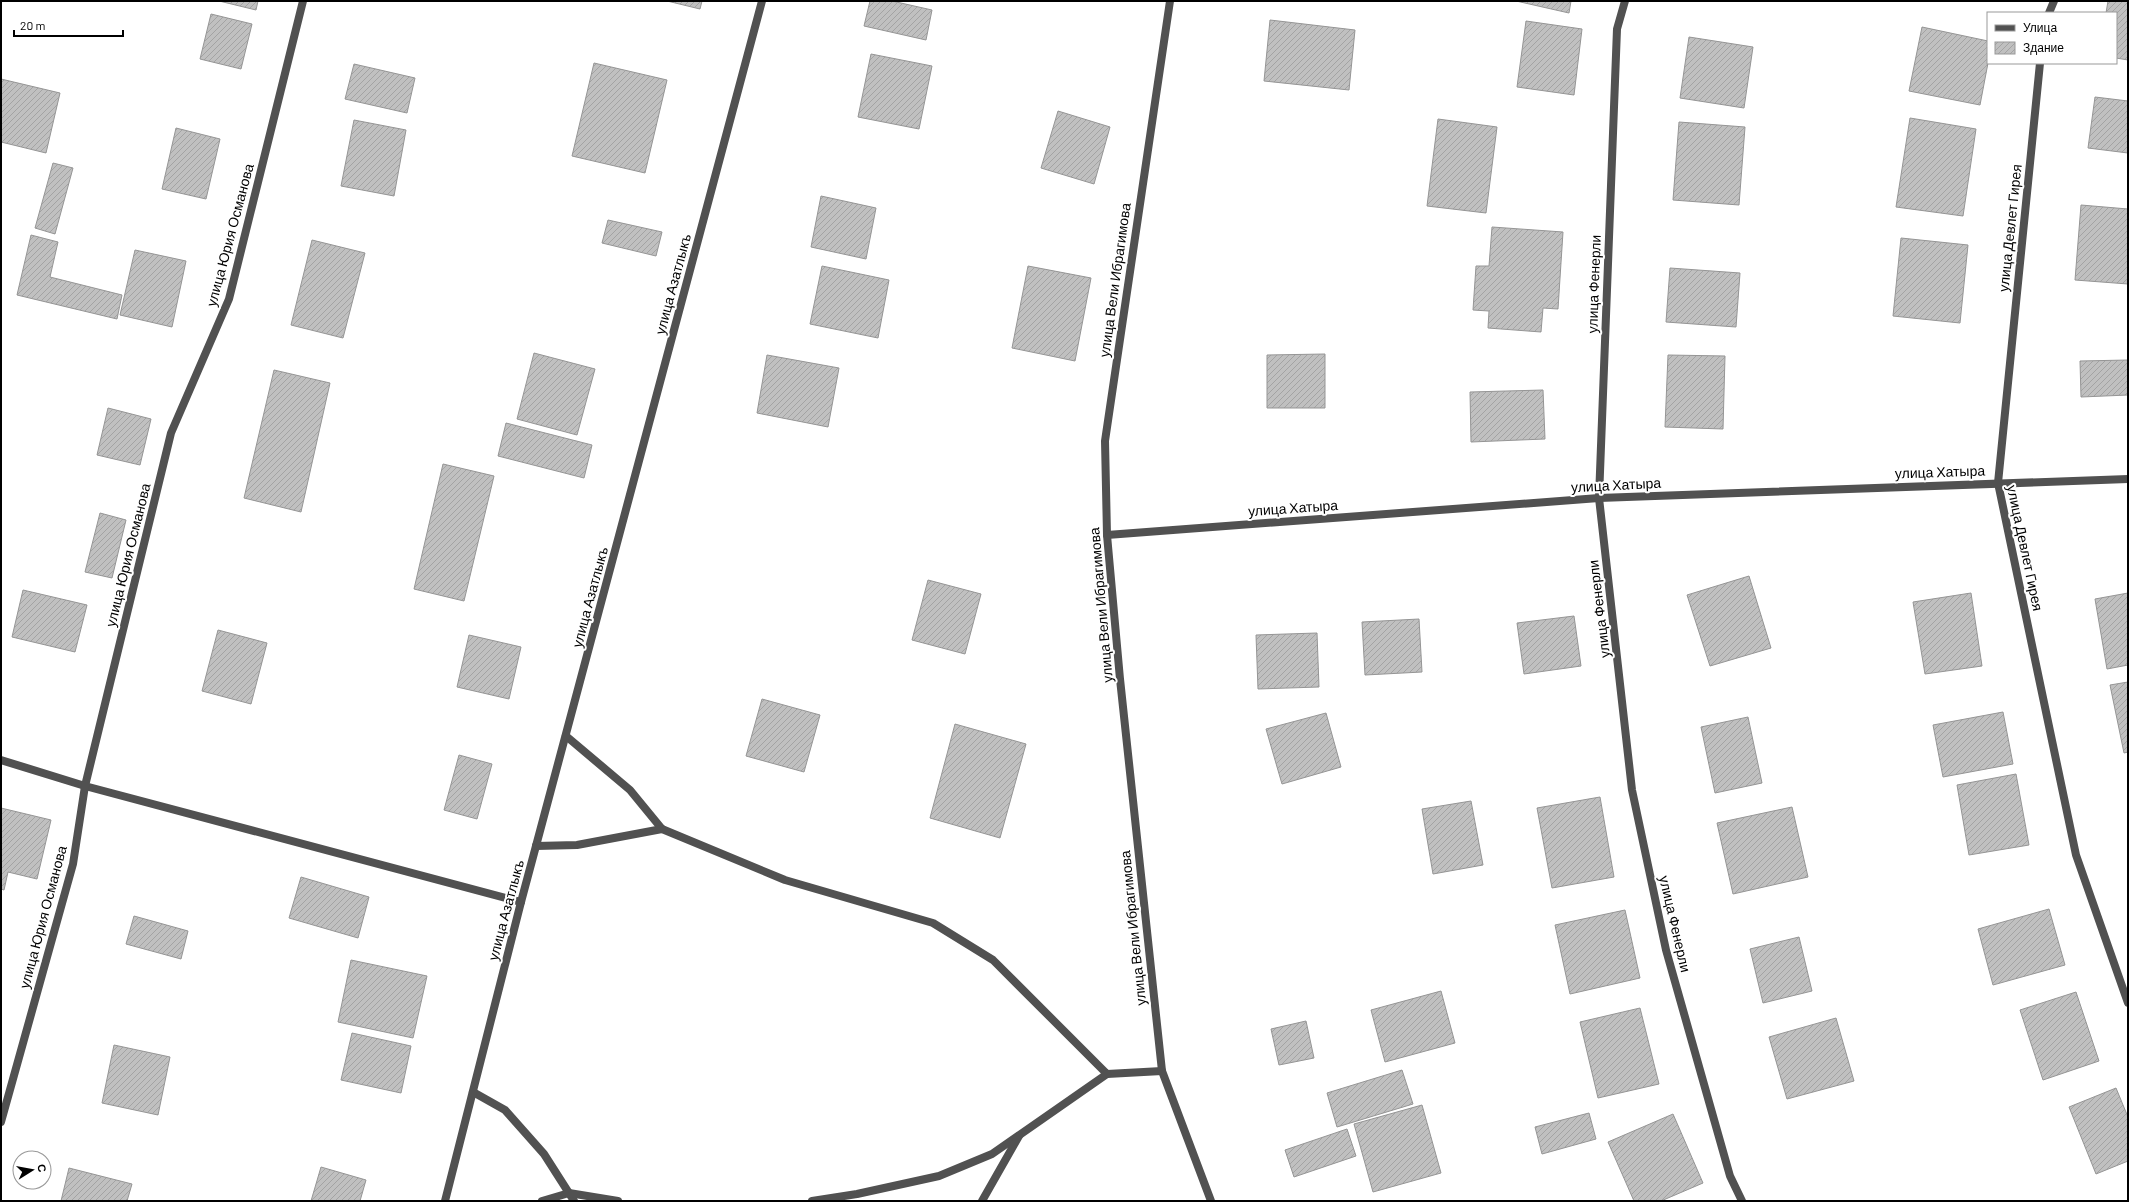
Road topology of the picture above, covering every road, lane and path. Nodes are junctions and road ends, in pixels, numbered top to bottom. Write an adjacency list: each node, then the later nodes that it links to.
1 (303, 1): 14 (street, улица Юрия Османова)
2 (762, 1): 12 (street, улица Азатлыкъ)
3 (1170, 1): 11 (street, улица Вели Ибрагимова)
4 (1625, 1): 10 (street, улица Фенерли)
5 (2054, 1): 6 (street)
6 (2049, 12)
7 (2040, 64): 9 (street, улица Девлет Гирея)
8 (2128, 479): 9 (street, улица Хатыра)
9 (1998, 483): 10 (street, улица Хатыра); 18 (street, улица Девлет Гирея)
10 (1599, 498): 11 (street, улица Хатыра); 32 (street, улица Фенерли)
11 (1107, 536): 19 (street, улица Вели Ибрагимова)
12 (566, 736): 15 (street); 16 (street, улица Азатлыкъ)
13 (1, 760): 14 (street)
14 (85, 786): 17 (street); 22 (street, улица Юрия Османова)
15 (662, 829): 16 (street); 20 (street)
16 (536, 846): 17 (street, улица Азатлыкъ)
17 (521, 902): 21 (street, улица Азатлыкъ)
18 (2128, 1003)
19 (1162, 1071): 20 (street); 31 (street, улица Вели Ибрагимова)
20 (1106, 1074): 23 (street)
21 (473, 1092): 24 (street); 25 (street, улица Азатлыкъ)
22 (1, 1122)
23 (1020, 1133): 29 (street); 30 (street)
24 (569, 1194): 26 (street); 27 (street); 28 (street)
25 (445, 1201)
26 (542, 1201)
27 (574, 1201)
28 (618, 1201)
29 (812, 1201)
30 (982, 1201)
31 (1211, 1201)
32 (1742, 1201)

